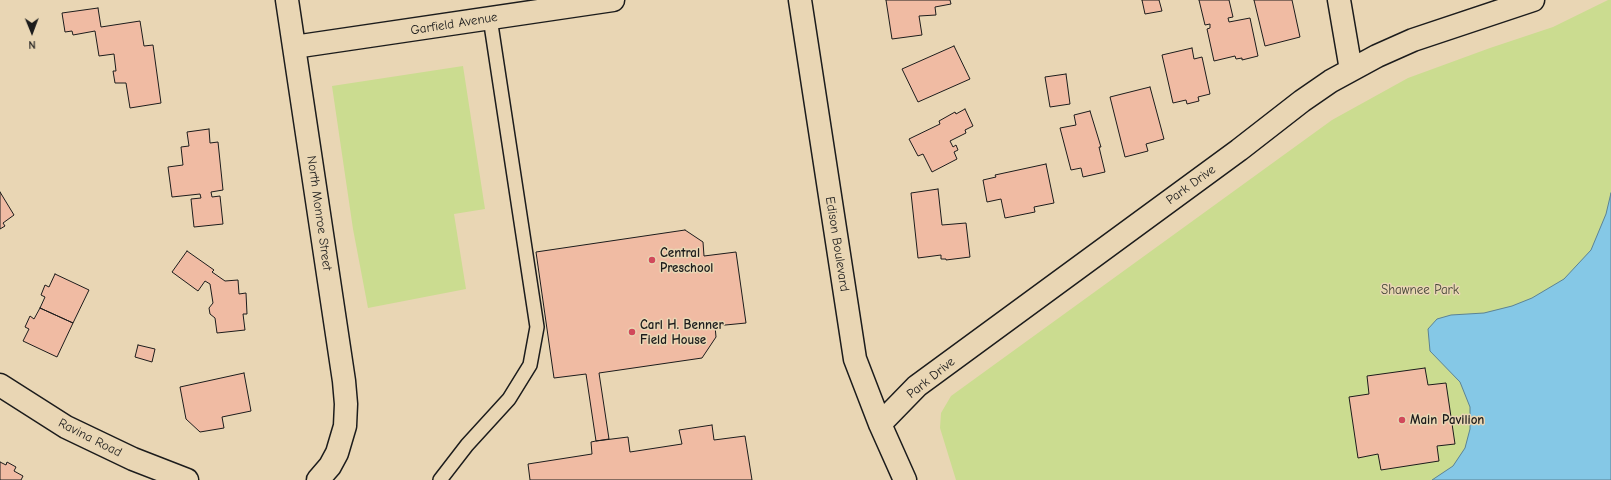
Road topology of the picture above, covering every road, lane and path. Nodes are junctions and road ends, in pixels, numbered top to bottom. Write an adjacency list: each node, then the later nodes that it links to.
1 (287, 0): 7 (street, North Monroe Street)
2 (613, 0): 6 (street, Garfield Avenue)
3 (800, 0): 10 (street, Edison Boulevard)
4 (1339, 0): 8 (street)
5 (1533, 0): 8 (street, Park Drive)
6 (490, 18): 7 (street, Garfield Avenue); 13 (lane)
7 (294, 47): 12 (street, North Monroe Street)
8 (1351, 70): 10 (street, Park Drive)
9 (0, 384): 11 (street, Ravina Road)
10 (880, 424): 14 (street, Edison Boulevard)
11 (187, 480)
12 (318, 480)
13 (440, 480)
14 (905, 480)

